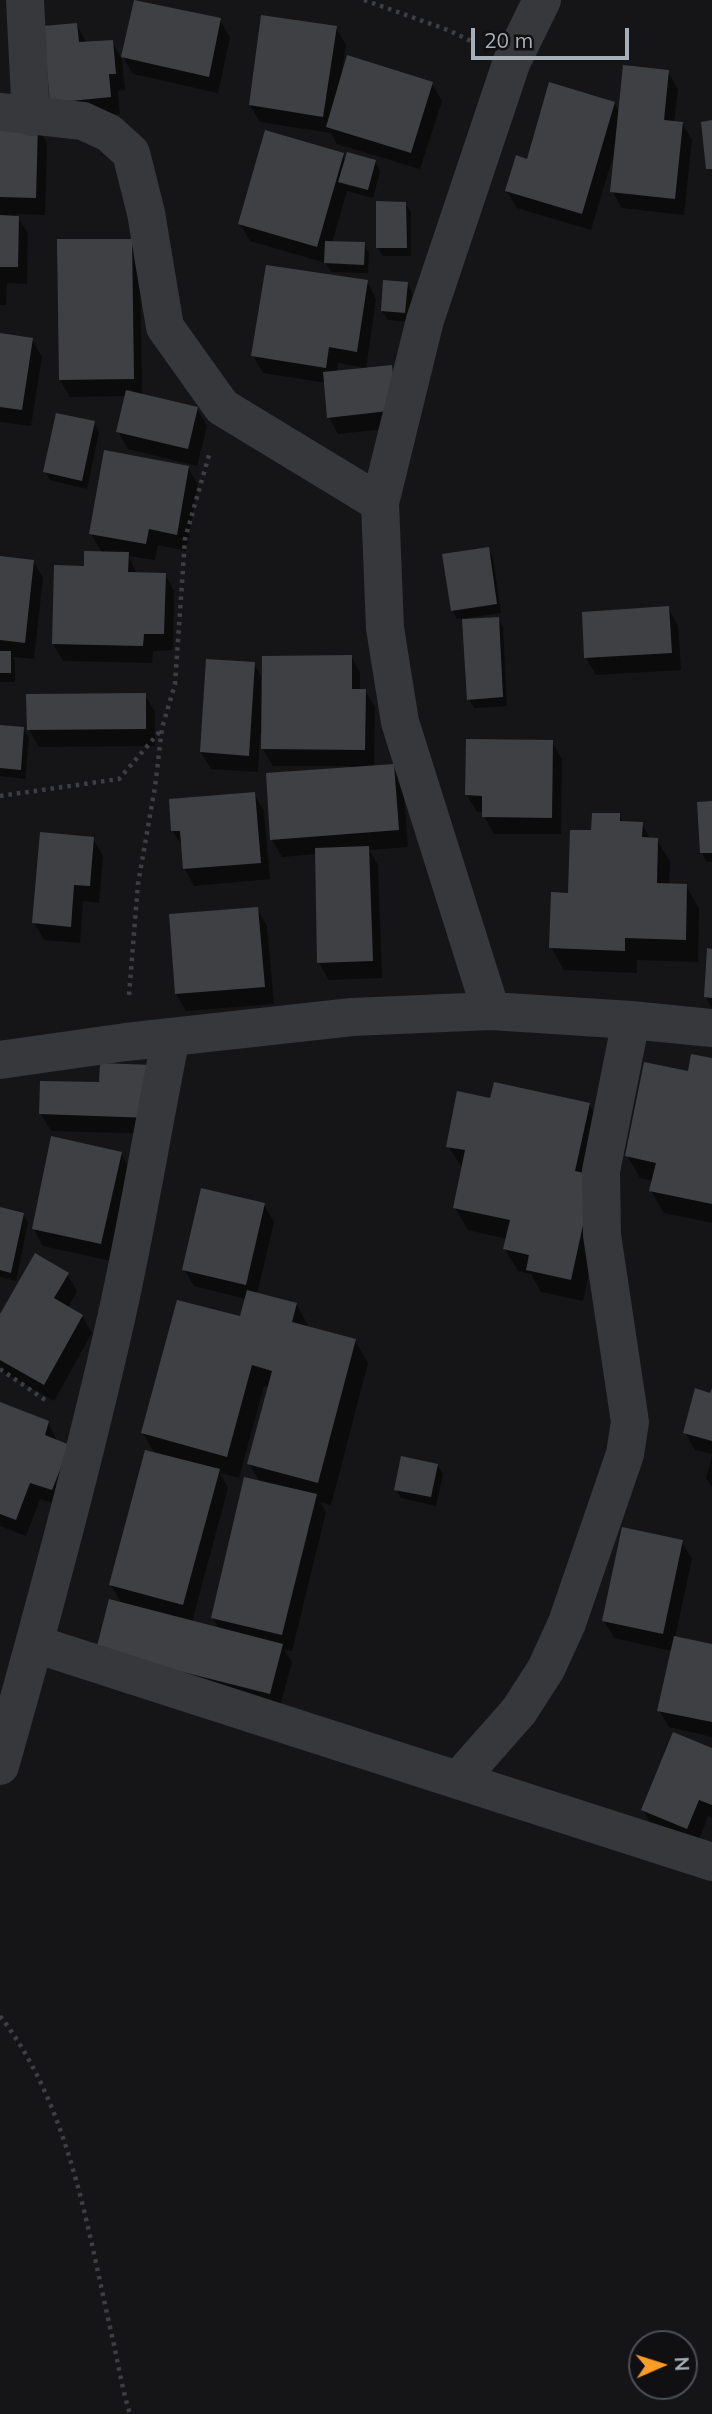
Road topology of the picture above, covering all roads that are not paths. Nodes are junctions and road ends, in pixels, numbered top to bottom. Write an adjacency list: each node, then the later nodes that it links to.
1 (25, 0): 3 (street)
2 (542, 0): 4 (street)
3 (15, 114): 4 (street)
4 (380, 503): 5 (street)
5 (491, 1011): 6 (street); 8 (street)
6 (631, 1020): 7 (street); 12 (street)
7 (712, 1028)
8 (171, 1037): 9 (street); 10 (street)
9 (0, 1060)
10 (35, 1644): 11 (street); 12 (street)
11 (0, 1766)
12 (459, 1779): 13 (street)
13 (712, 1862)

